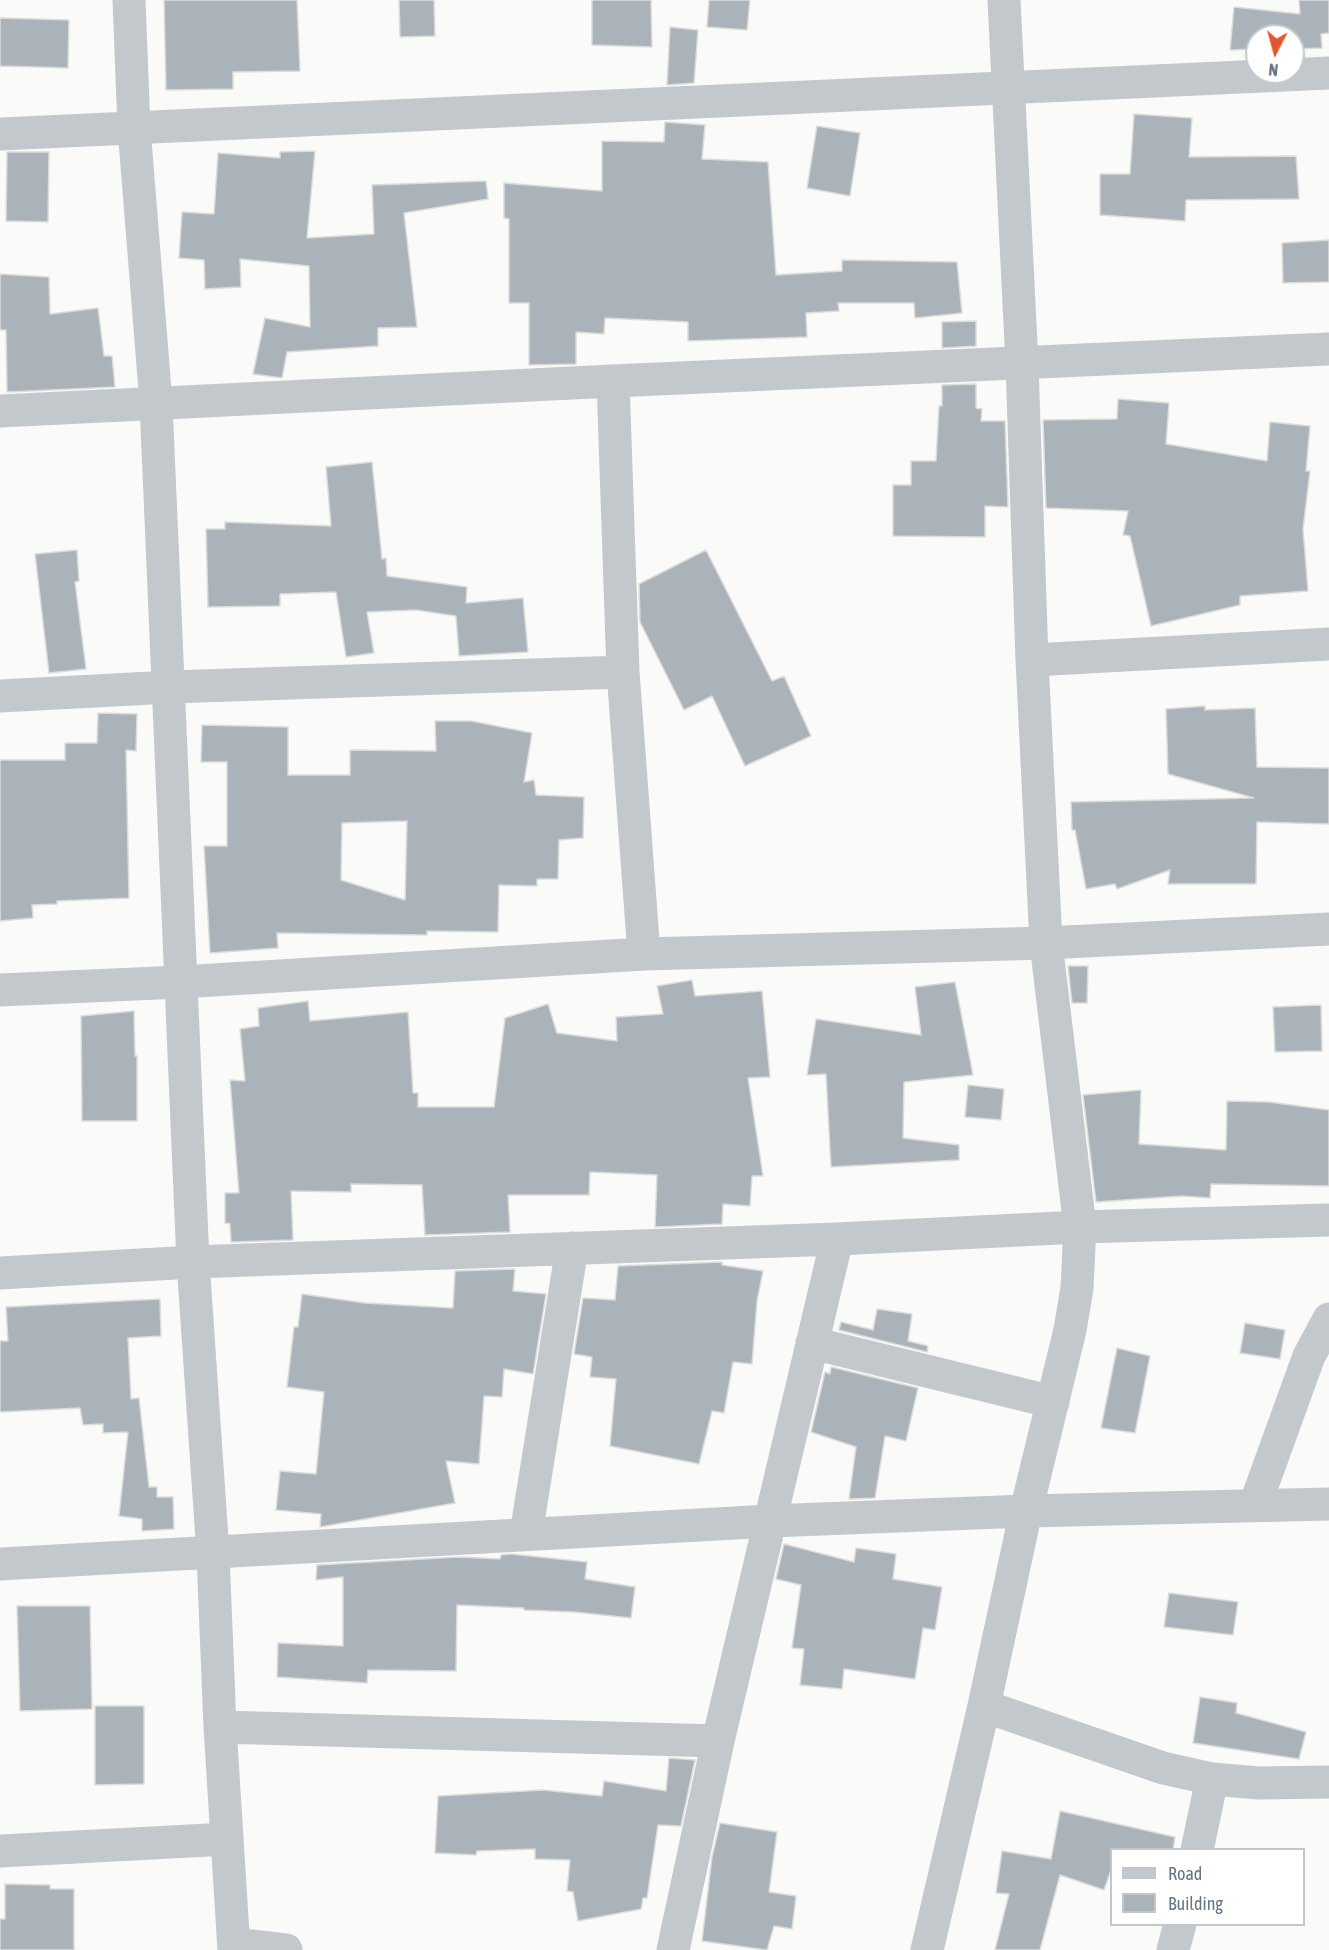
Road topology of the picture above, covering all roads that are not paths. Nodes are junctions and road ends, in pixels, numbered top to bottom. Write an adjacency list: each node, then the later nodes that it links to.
1 (129, 0): 5 (street)
2 (1004, 0): 4 (street)
3 (1329, 73): 4 (street)
4 (1008, 88): 5 (street); 8 (street)
5 (134, 128): 6 (street); 10 (street)
6 (0, 134)
7 (1329, 349): 8 (street)
8 (1022, 364): 9 (street); 13 (street)
9 (613, 381): 10 (street); 14 (street)
10 (156, 403): 11 (street); 15 (street)
11 (0, 411)
12 (1329, 644): 13 (street)
13 (1032, 660): 18 (street)
14 (623, 672): 15 (street); 19 (street)
15 (170, 687): 16 (street); 20 (street)
16 (0, 696)
17 (1329, 929): 18 (street)
18 (1046, 943): 19 (street); 23 (street)
19 (644, 954): 20 (street)
20 (180, 982): 21 (street); 26 (street)
21 (0, 990)
22 (1329, 1220): 23 (street)
23 (1080, 1227): 24 (street); 30 (street)
24 (837, 1239): 25 (street); 29 (street)
25 (572, 1248): 26 (street); 35 (street)
26 (193, 1262): 27 (street); 36 (street)
27 (0, 1273)
28 (1329, 1319): 32 (street)
29 (812, 1343): 30 (street); 34 (street)
30 (1053, 1402): 33 (street)
31 (1329, 1504): 32 (street)
32 (1255, 1505): 33 (street)
33 (1026, 1511): 34 (street); 38 (street)
34 (770, 1521): 35 (street); 40 (street)
35 (526, 1534): 36 (street)
36 (213, 1554): 37 (street); 39 (street)
37 (0, 1564)
38 (984, 1706): 41 (street); 50 (street)
39 (220, 1727): 40 (street); 43 (street)
40 (718, 1741): 49 (street)
41 (1212, 1779): 42 (street); 44 (street)
42 (1329, 1782)
43 (227, 1839): 45 (street); 47 (street)
44 (1197, 1848)
45 (0, 1851)
46 (1179, 1926): 51 (street)
47 (234, 1947): 48 (street)
48 (286, 1950)
49 (673, 1950)
50 (927, 1950)
51 (1173, 1950)

